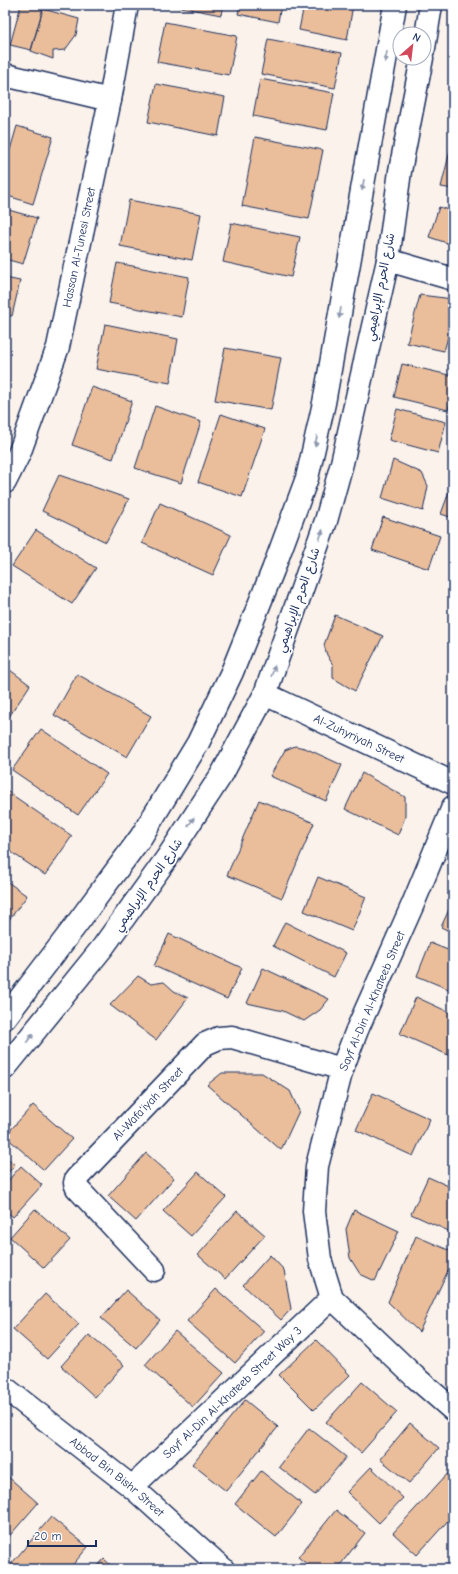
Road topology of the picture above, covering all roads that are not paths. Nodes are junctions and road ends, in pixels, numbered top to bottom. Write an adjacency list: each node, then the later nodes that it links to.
1 (127, 5): 7 (street, Hassan Al-Tunesi Street)
2 (395, 5): 14 (street, one-way to 14)
3 (431, 5): 4 (street)
4 (428, 26)
5 (420, 66): 8 (street, شارع الحرم الإبراهيمي)
6 (5, 75): 7 (street)
7 (110, 100): 10 (street, Hassan Al-Tunesi Street)
8 (388, 260): 9 (street); 11 (street, شارع الحرم الإبراهيمي, one-way to 8)
9 (453, 279)
10 (5, 482)
11 (265, 694): 12 (street, Al-Zuhyriyah Street); 15 (street, شارع الحرم الإبراهيمي, one-way to 11)
12 (453, 783)
13 (453, 807): 16 (street, Sayf Al-Din Al-Khateeb Street)
14 (5, 1018)
15 (5, 1068)
16 (342, 1070): 17 (street, Al-Wafa'iyah Street); 18 (street, Sayf Al-Din Al-Khateeb Street)
17 (154, 1270)
18 (332, 1298): 20 (street, Sayf Al-Din Al-Khateeb Street); 21 (street, Sayf Al-Din Al-Khateeb Street Way 3)
19 (5, 1389): 21 (street, Abbad Bin Bishr Street)
20 (453, 1410)
21 (132, 1487): 22 (street, Abbad Bin Bishr Street)
22 (223, 1569)

